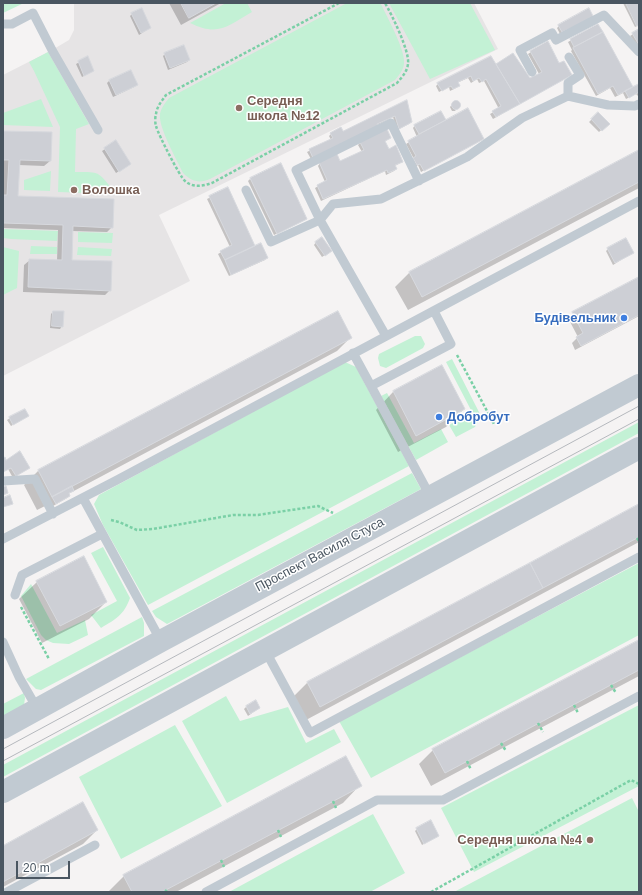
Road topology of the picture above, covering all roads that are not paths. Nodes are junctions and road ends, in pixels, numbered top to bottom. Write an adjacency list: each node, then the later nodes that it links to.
1 (3, 24): 7 (lane)
2 (639, 52): 4 (lane)
3 (569, 57): 5 (lane)
4 (532, 72)
5 (568, 96): 6 (lane); 8 (lane)
6 (639, 104)
7 (98, 130)
8 (419, 181): 11 (lane); 11 (lane)
9 (246, 190): 11 (lane)
10 (639, 201): 12 (lane)
11 (320, 220): 13 (lane)
12 (434, 310): 13 (lane); 16 (lane)
13 (386, 336): 14 (lane)
14 (354, 353): 16 (lane); 20 (lane)
15 (639, 385): 19 (street, Проспект Василя Стуса)
16 (371, 386): 19 (lane)
17 (639, 448): 28 (street)
18 (3, 480): 21 (lane)
19 (430, 496): 26 (street, Проспект Василя Стуса)
20 (83, 498): 21 (lane); 22 (lane)
21 (53, 514): 23 (lane)
22 (102, 534): 25 (lane); 26 (lane)
23 (3, 538)
24 (639, 557): 28 (lane)
25 (15, 595)
26 (161, 641): 30 (street, Проспект Василя Стуса)
27 (3, 642): 30 (lane)
28 (265, 650): 32 (street)
29 (639, 696): 35 (lane)
30 (38, 710): 31 (street, Проспект Василя Стуса)
31 (3, 728)
32 (3, 792)
33 (95, 845): 34 (lane)
34 (8, 892)
35 (206, 892)

